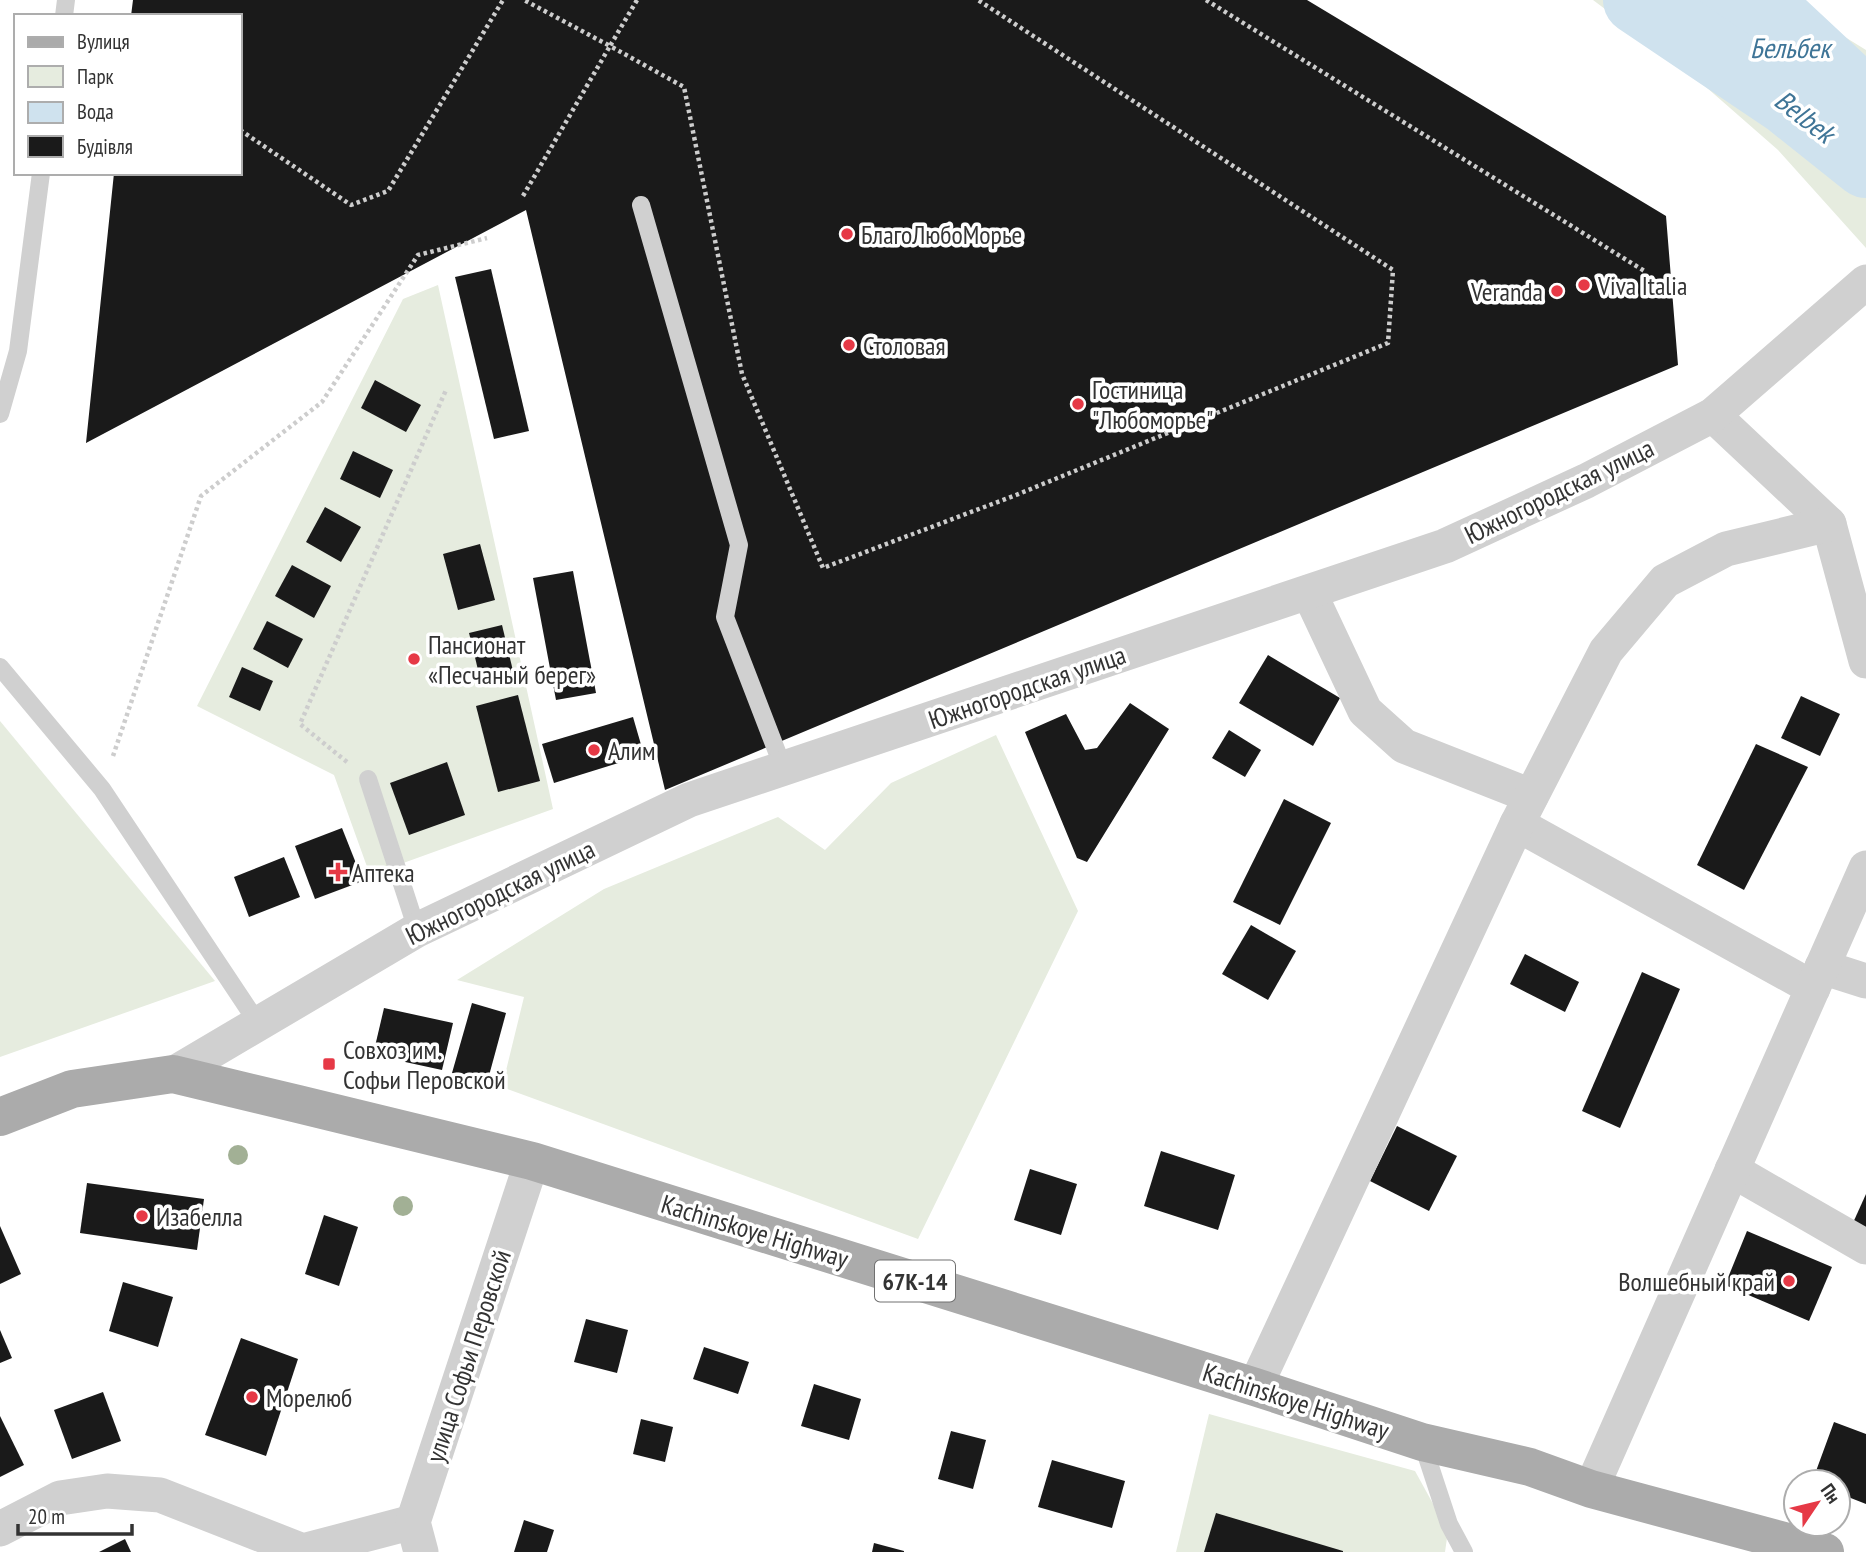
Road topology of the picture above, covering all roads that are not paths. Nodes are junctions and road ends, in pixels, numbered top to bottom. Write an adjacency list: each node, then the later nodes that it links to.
1 (41, 175): 4 (lane)
2 (641, 205): 10 (lane)
3 (1866, 282): 5 (street, Южногородская улица)
4 (0, 414)
5 (1713, 415): 6 (street); 7 (street, Южногородская улица)
6 (1829, 524): 8 (street); 12 (street)
7 (1309, 592): 10 (street, Южногородская улица); 12 (street)
8 (1866, 661)
9 (0, 667): 17 (lane)
10 (784, 770): 14 (street, Южногородская улица)
11 (368, 779): 14 (lane)
12 (1524, 810): 15 (street); 23 (street)
13 (1866, 868): 15 (street)
14 (417, 930): 17 (street, Южногородская улица)
15 (1817, 977): 16 (street); 21 (street)
16 (1866, 981)
17 (259, 1025): 18 (street, Южногородская улица)
18 (173, 1074): 19 (main road, Kachinskoye Highway / 67К-14); 20 (main road, Kachinskoye Highway / 67К-14)
19 (0, 1117)
20 (532, 1161): 23 (main road, Kachinskoye Highway / 67К-14); 27 (street, улица Софьи Перовской)
21 (1732, 1170): 22 (street); 25 (street)
22 (1866, 1247)
23 (1255, 1387): 24 (main road, Kachinskoye Highway / 67К-14)
24 (1422, 1442): 25 (main road, Kachinskoye Highway / 67К-14); 28 (lane)
25 (1591, 1489): 29 (main road, Kachinskoye Highway / 67К-14)
26 (0, 1529): 27 (street)
27 (417, 1537)
28 (1464, 1552)
29 (1825, 1552)

